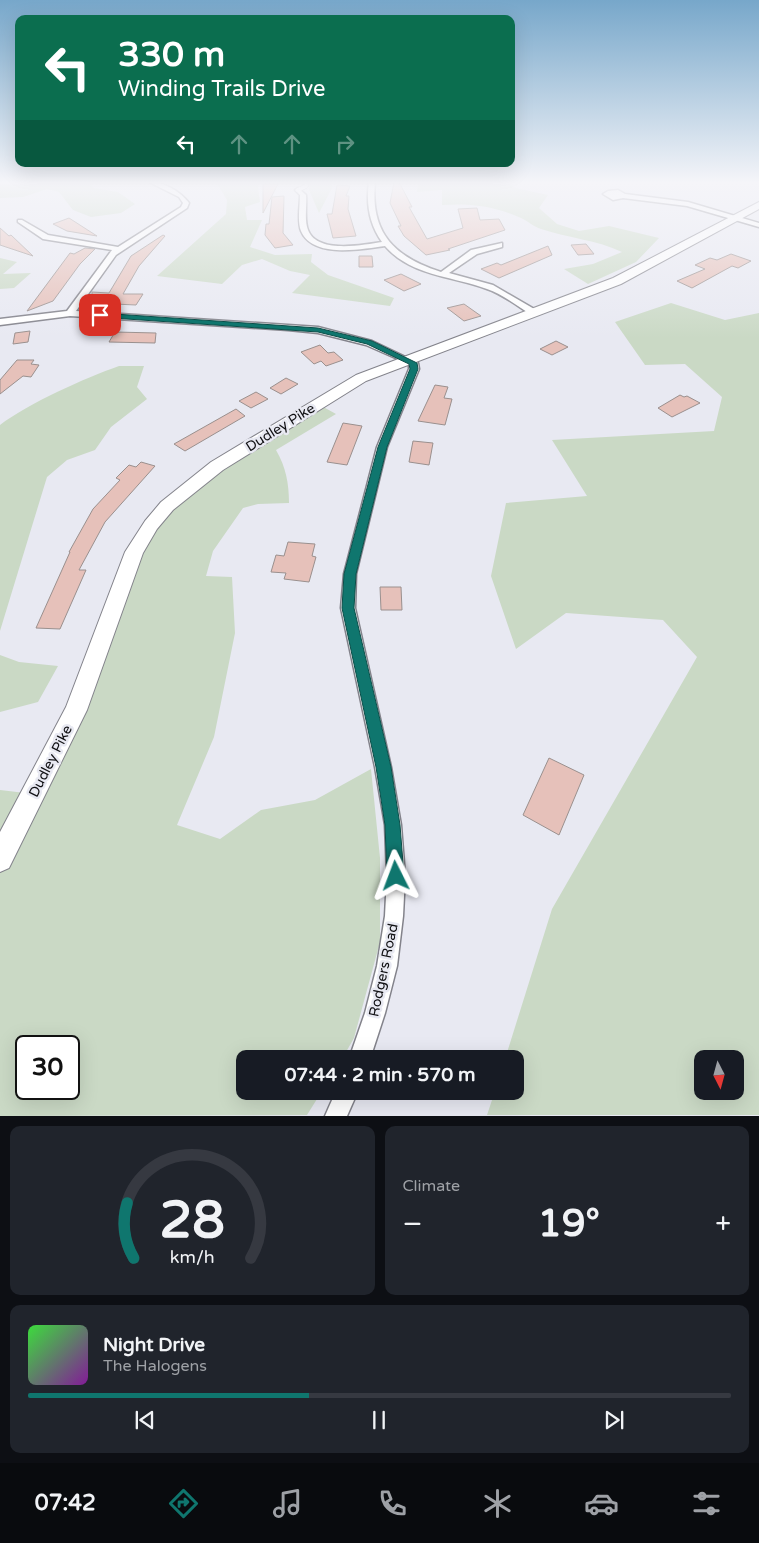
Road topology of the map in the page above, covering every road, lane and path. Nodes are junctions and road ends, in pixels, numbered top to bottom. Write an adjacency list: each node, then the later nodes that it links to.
1 (41, 234): 8 (street)
2 (142, 234): 8 (street)
3 (309, 234): 6 (street)
4 (381, 234): 6 (street)
5 (706, 234): 10 (street, Dudley Pike)
6 (385, 244): 9 (street)
7 (499, 245): 9 (street)
8 (118, 249): 11 (street)
9 (443, 274): 10 (street)
10 (533, 312): 13 (street, Dudley Pike)
11 (70, 313): 12 (street); 13 (street)
12 (0, 322)
13 (405, 360): 14 (street, Dudley Pike); 15 (street, Rodgers Road)
14 (0, 859)
15 (362, 1050)
16 (343, 1100): 17 (street)
17 (336, 1116)

